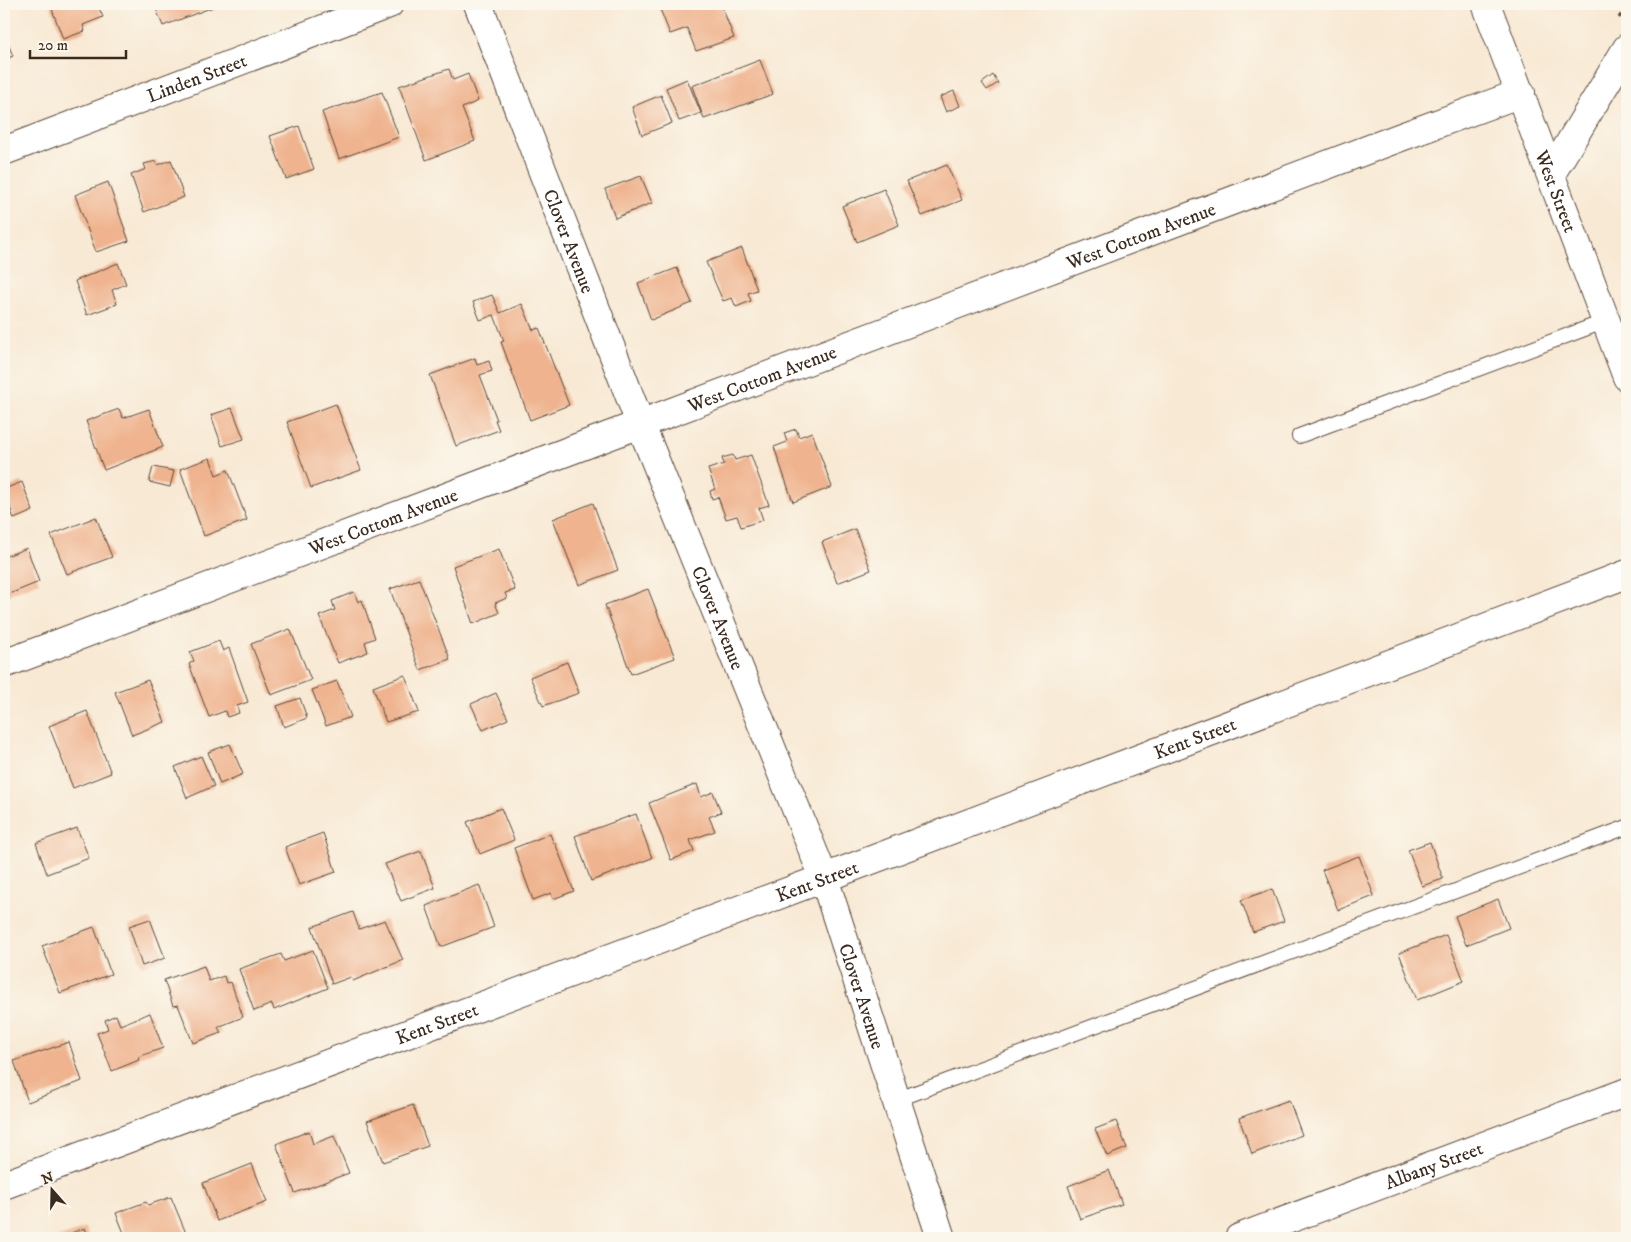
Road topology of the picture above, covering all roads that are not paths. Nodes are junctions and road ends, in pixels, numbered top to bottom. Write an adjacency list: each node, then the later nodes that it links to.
1 (389, 4): 6 (street, Linden Street)
2 (478, 4): 10 (street, Clover Avenue)
3 (1486, 4): 5 (street, West Street)
4 (1627, 48): 7 (street)
5 (1521, 93): 7 (street, West Street); 10 (street, West Cottom Avenue)
6 (4, 151)
7 (1551, 174): 8 (street, West Street)
8 (1606, 320): 9 (street, West Street); 11 (lane)
9 (1627, 377)
10 (640, 423): 13 (street, West Cottom Avenue); 15 (street, Clover Avenue)
11 (1299, 436)
12 (1627, 574): 15 (street, Kent Street)
13 (4, 664)
14 (1627, 827): 17 (lane)
15 (824, 878): 17 (street, Clover Avenue); 18 (street, Kent Street)
16 (1627, 1092): 20 (street, Albany Street)
17 (896, 1100): 19 (street, Clover Avenue)
18 (4, 1185)
19 (941, 1238)
20 (1239, 1238)

